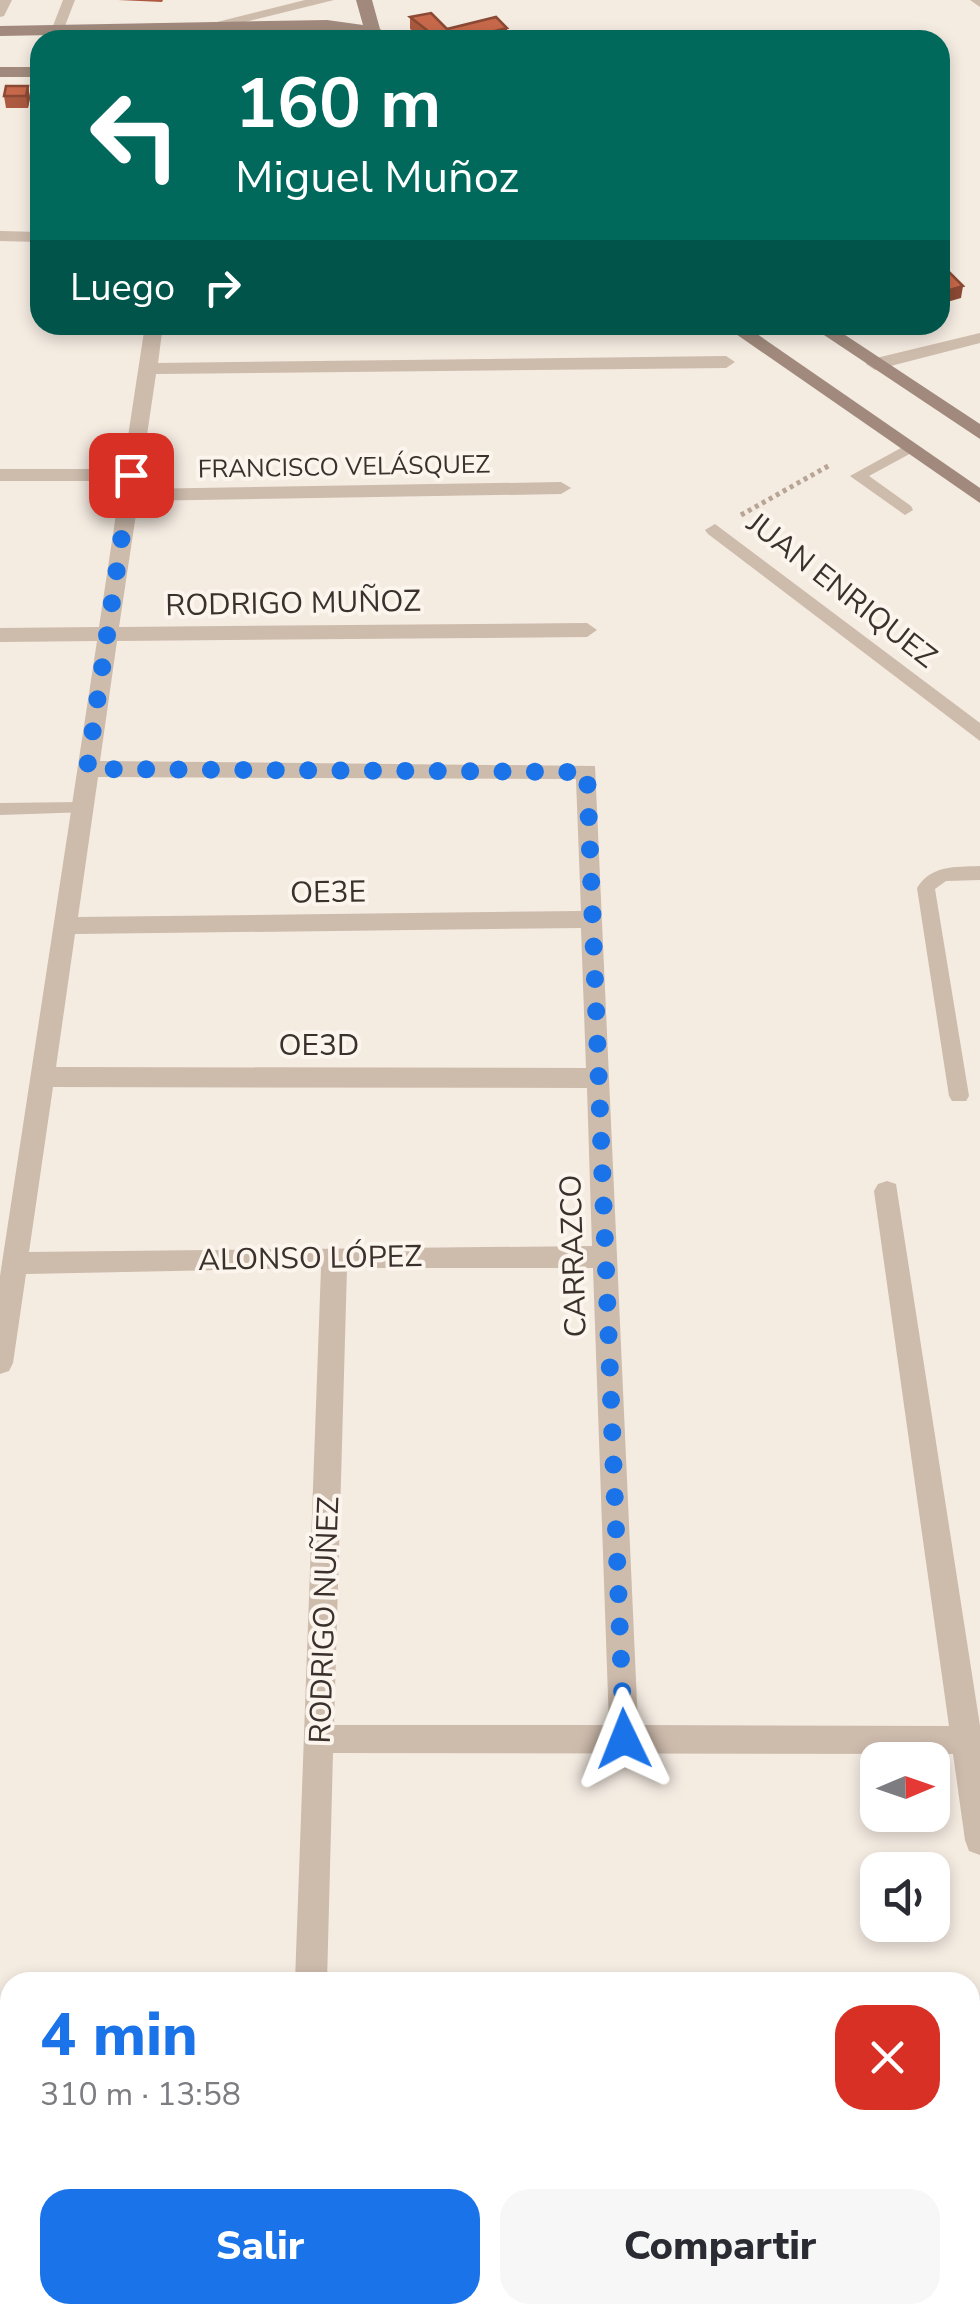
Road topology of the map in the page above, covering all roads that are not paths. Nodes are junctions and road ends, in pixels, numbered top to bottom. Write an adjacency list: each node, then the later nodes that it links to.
1 (6, 0): 6 (lane)
2 (68, 0): 7 (lane)
3 (217, 0): 8 (street)
4 (326, 0): 9 (street)
5 (364, 0): 11 (street)
6 (0, 13)
7 (57, 30)
8 (207, 30)
9 (217, 30)
10 (251, 30): 11 (street)
11 (373, 30)
12 (0, 31): 13 (street)
13 (30, 31)
14 (0, 72): 15 (street)
15 (30, 72)
16 (0, 236): 17 (street)
17 (30, 236)
18 (152, 335): 24 (street)
19 (746, 335): 26 (street)
20 (833, 335): 23 (street)
21 (980, 338): 23 (street)
22 (726, 362): 24 (street)
23 (876, 364): 25 (street)
24 (147, 369): 28 (street)
25 (980, 434)
26 (910, 448): 30 (street); 31 (lane)
27 (0, 476): 28 (street, FRANCISCO VELÁSQUEZ)
28 (130, 485): 29 (street, FRANCISCO VELÁSQUEZ); 35 (street)
29 (560, 488)
30 (980, 497)
31 (905, 510)
32 (716, 530): 36 (street, JUAN ENRIQUEZ)
33 (588, 630): 35 (street, RODRIGO MUÑOZ)
34 (0, 634): 35 (street, RODRIGO MUÑOZ)
35 (108, 634): 37 (street)
36 (980, 734)
37 (87, 769): 38 (street); 41 (street, CARRAZCO)
38 (82, 808): 39 (lane); 42 (street)
39 (0, 810)
40 (980, 874): 45 (lane)
41 (592, 919): 42 (street, OE3E); 44 (street, CARRAZCO)
42 (64, 926): 43 (street)
43 (40, 1077): 44 (street, OE3D); 47 (street)
44 (598, 1078): 49 (street, CARRAZCO)
45 (958, 1096)
46 (887, 1192): 54 (street)
47 (11, 1209): 50 (street)
48 (334, 1257): 49 (street, ALONSO LÓPEZ); 50 (street, ALONSO LÓPEZ); 52 (street, RODRIGO NUÑEZ)
49 (606, 1257): 53 (street, CARRAZCO)
50 (15, 1263): 51 (street)
51 (0, 1363)
52 (321, 1739): 53 (street); 56 (street, RODRIGO NUÑEZ)
53 (624, 1739): 54 (street)
54 (972, 1740): 55 (street)
55 (980, 1840)
56 (311, 1972)

